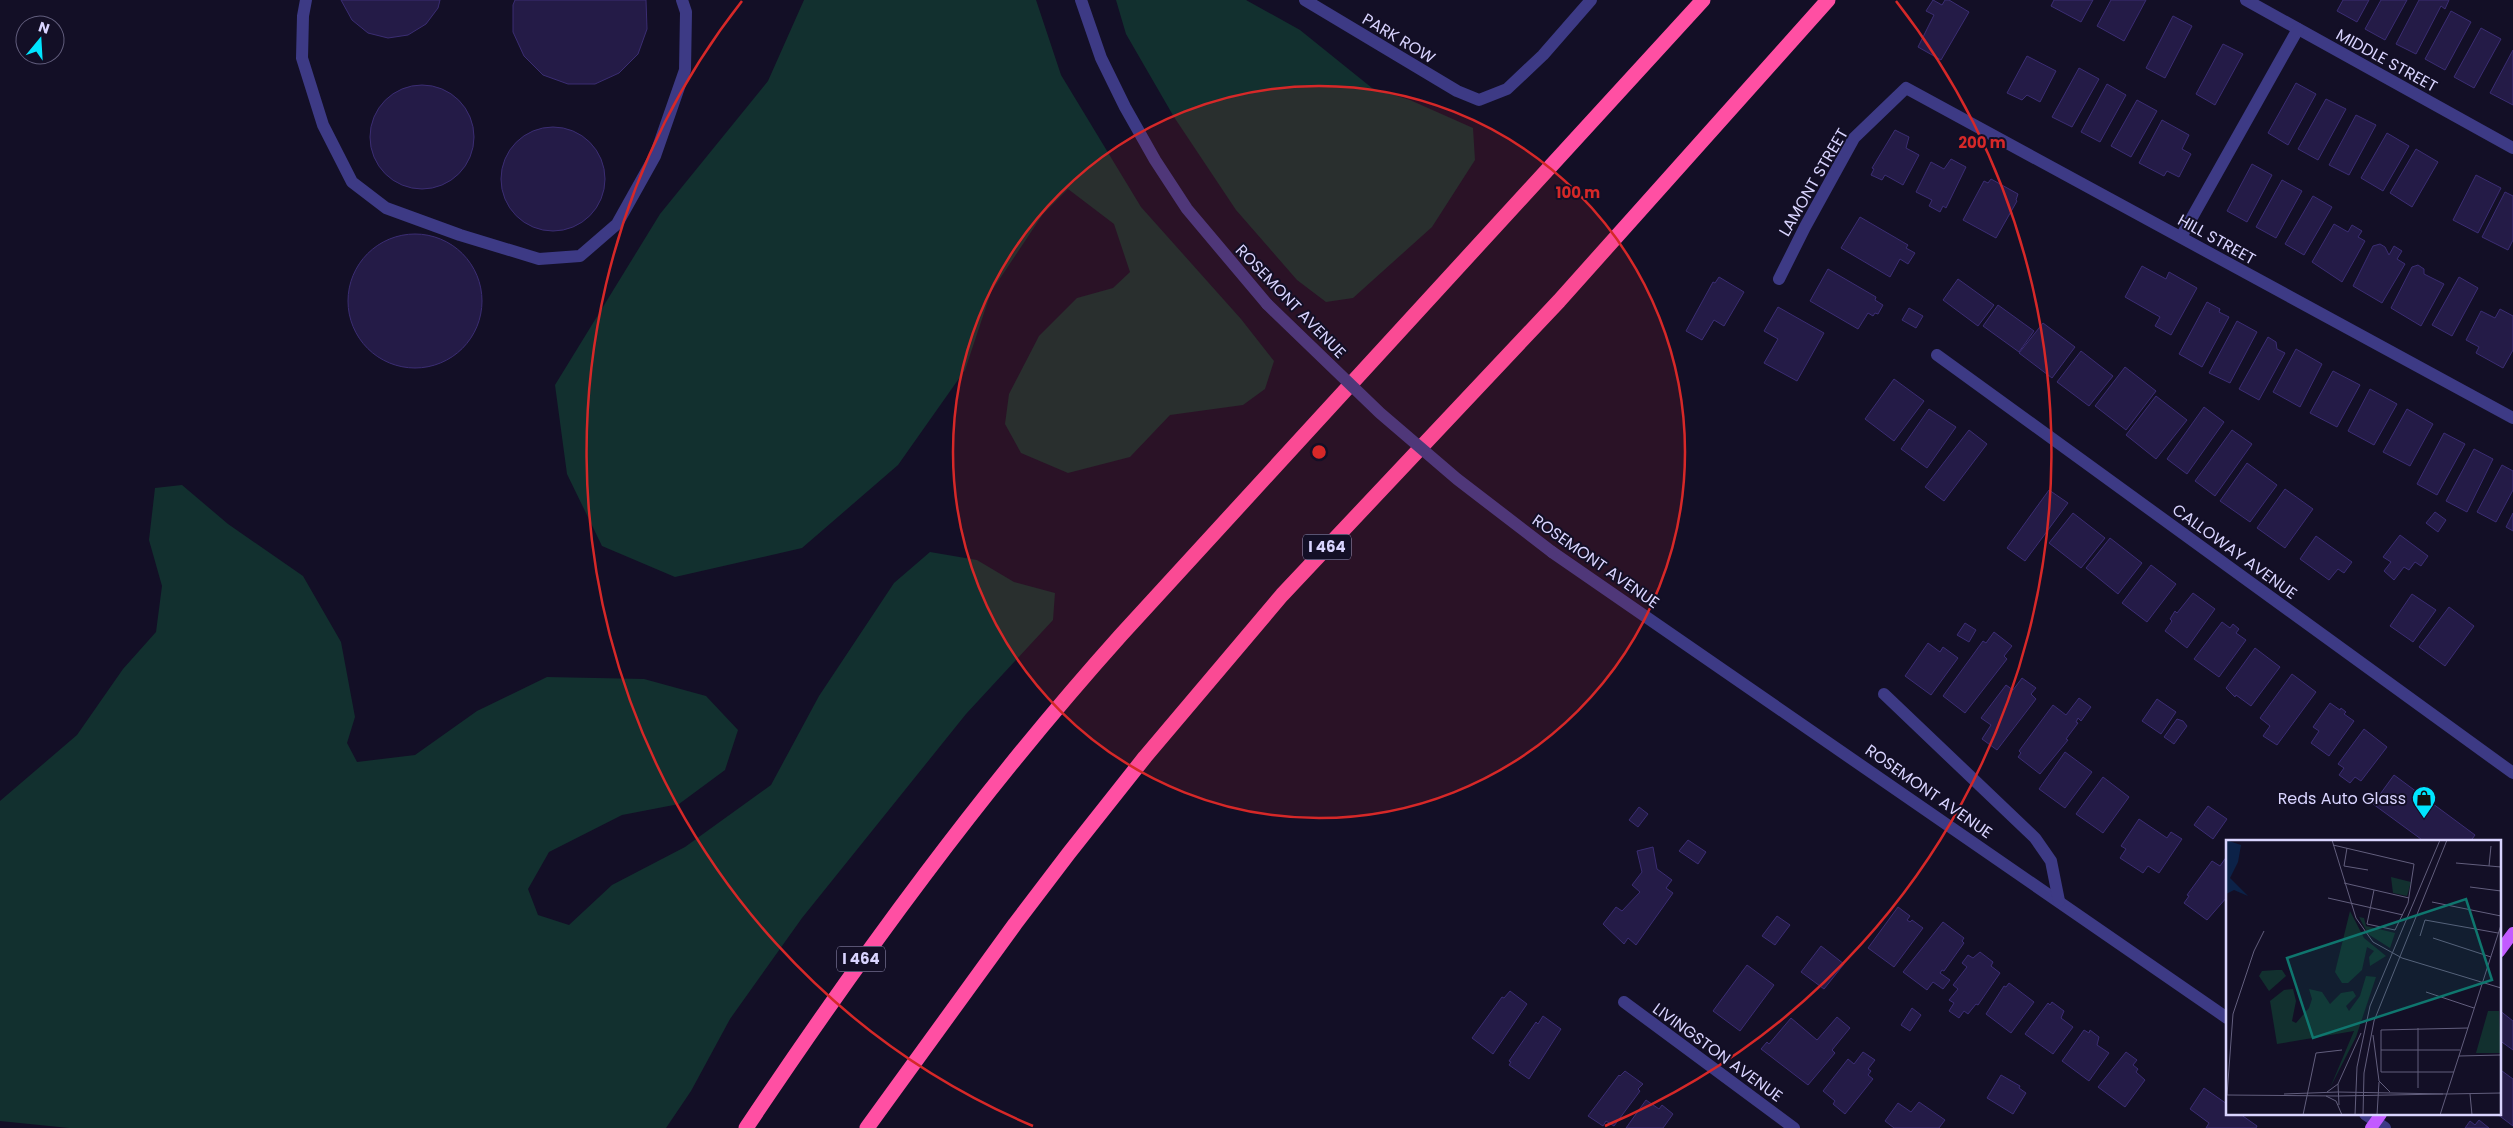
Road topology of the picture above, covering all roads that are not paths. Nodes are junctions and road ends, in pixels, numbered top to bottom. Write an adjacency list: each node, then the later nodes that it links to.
1 (306, 0): 2 (street)
2 (682, 0)
3 (1081, 0): 18 (street, ROSEMONT AVENUE, bridge)
4 (1305, 0): 5 (street, PARK ROW)
5 (1592, 0)
6 (1703, 0): 23 (highway, I 464)
7 (1828, 0): 24 (highway, I 464)
8 (2246, 0): 9 (street, MIDDLE STREET)
9 (2298, 29): 11 (street, MIDDLE STREET); 12 (street)
10 (1906, 88): 12 (street, HILL STREET); 13 (street, LAMONT STREET)
11 (2513, 148)
12 (2180, 237): 15 (street, HILL STREET)
13 (1779, 278)
14 (1937, 356): 17 (street, CALLOWAY AVENUE)
15 (2513, 418)
16 (1884, 694): 18 (street)
17 (2513, 773)
18 (2059, 901): 22 (street, ROSEMONT AVENUE)
19 (2513, 933): 20 (main road)
20 (2500, 951)
21 (1624, 1002): 25 (street, LIVINGSTON AVENUE)
22 (2226, 1017)
23 (746, 1128)
24 (867, 1128)
25 (1794, 1128)

